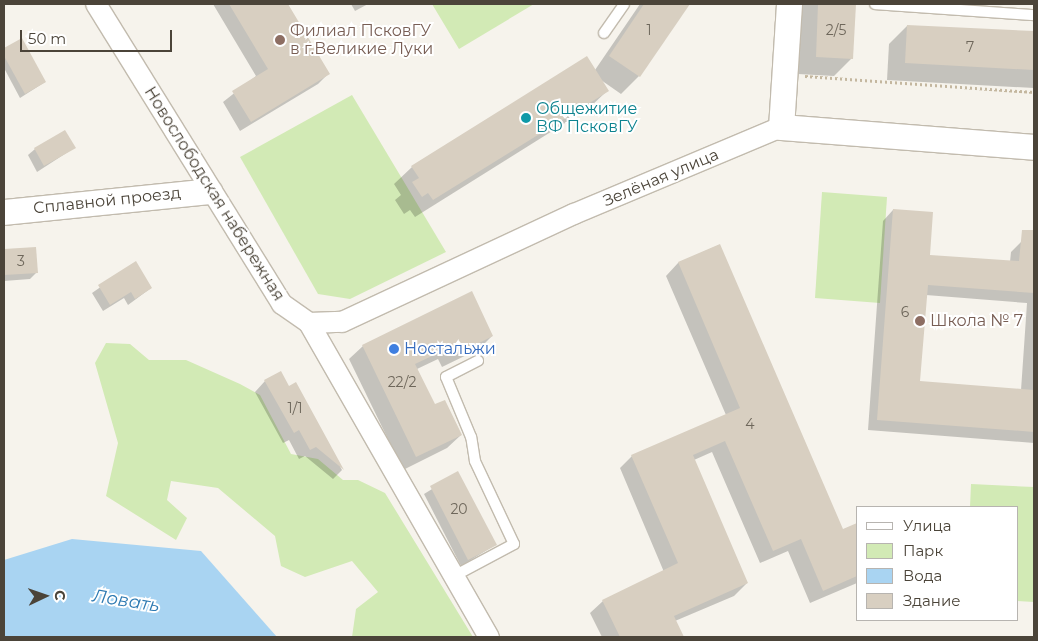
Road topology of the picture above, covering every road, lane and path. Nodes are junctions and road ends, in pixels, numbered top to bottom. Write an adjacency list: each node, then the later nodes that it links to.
1 (96, 4): 11 (street, Новослободская набережная)
2 (624, 4): 6 (lane)
3 (789, 4): 9 (street)
4 (875, 4): 5 (lane)
5 (1034, 15)
6 (604, 33)
7 (805, 67): 8 (path)
8 (1034, 92)
9 (781, 127): 10 (street, Зелёная улица); 13 (street, Зелёная улица)
10 (1034, 147)
11 (209, 191): 12 (street, Сплавной проезд); 13 (street, Новослободская набережная)
12 (4, 212)
13 (309, 323): 15 (street, Новослободская набережная)
14 (478, 361): 15 (lane)
15 (454, 576): 16 (street, Новослободская набережная)
16 (489, 637)

